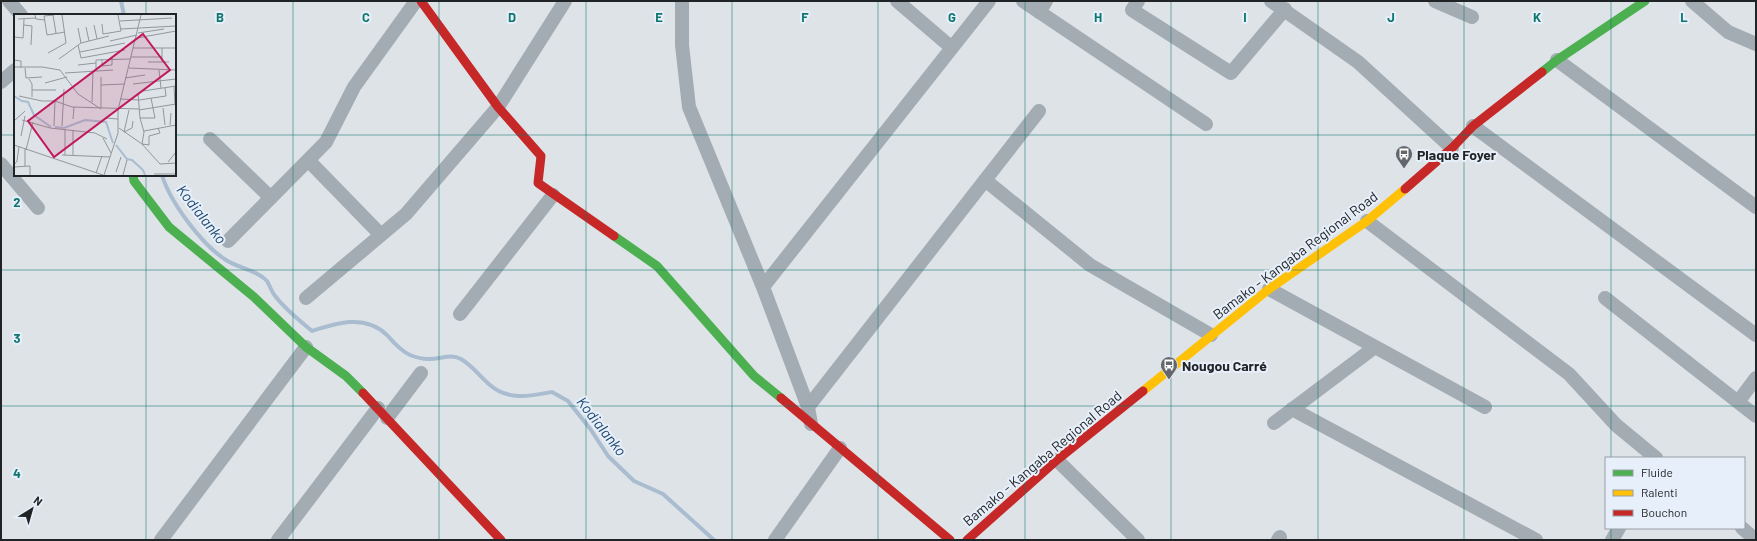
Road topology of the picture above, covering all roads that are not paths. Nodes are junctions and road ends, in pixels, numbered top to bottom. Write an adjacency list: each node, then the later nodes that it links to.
1 (9, 1): 16 (street)
2 (416, 1): 29 (street)
3 (421, 1): 23 (street)
4 (565, 1): 23 (street)
5 (682, 1): 40 (street)
6 (897, 1): 19 (street)
7 (989, 1): 19 (street)
8 (1023, 1): 14 (street)
9 (1138, 1): 15 (street)
10 (1271, 1): 15 (street)
11 (1435, 1): 17 (street)
12 (1645, 1): 20 (street, Bamako - Kangaba Regional Road)
13 (1692, 1): 18 (street)
14 (1043, 6): 25 (street)
15 (1285, 9): 28 (street)
16 (20, 14)
17 (1472, 17)
18 (1756, 44)
19 (952, 48): 40 (street)
20 (1557, 60): 26 (street, Bamako - Kangaba Regional Road); 35 (street)
21 (14, 71): 22 (street)
22 (1, 82)
23 (498, 107): 33 (street); 38 (street)
24 (1039, 111): 32 (street)
25 (1206, 124)
26 (1473, 126): 28 (street, Bamako - Kangaba Regional Road); 46 (street)
27 (210, 139): 34 (street)
28 (1452, 148): 37 (street, Bamako - Kangaba Regional Road)
29 (308, 160): 34 (street); 38 (street)
30 (1, 164): 36 (street)
31 (133, 176): 47 (street)
32 (985, 180): 45 (street); 53 (street)
33 (553, 195): 44 (street); 58 (street)
34 (271, 198): 39 (street)
35 (1756, 206)
36 (38, 208)
37 (1367, 221): 41 (street, Bamako - Kangaba Regional Road); 60 (street)
38 (381, 235): 42 (street)
39 (228, 241)
40 (763, 288): 53 (street)
41 (1269, 289): 45 (street, Bamako - Kangaba Regional Road); 48 (street)
42 (306, 298)
43 (1605, 298): 51 (street)
44 (460, 314)
45 (1211, 335): 61 (street, Bamako - Kangaba Regional Road)
46 (1756, 335)
47 (306, 347): 55 (street); 64 (street)
48 (1375, 347): 52 (street); 54 (street)
49 (421, 373): 55 (street)
50 (1756, 378): 51 (street)
51 (1738, 402): 56 (street)
52 (1485, 407)
53 (808, 408): 58 (street)
54 (1292, 409): 57 (street); 71 (street)
55 (383, 413): 65 (street); 66 (street)
56 (1756, 416)
57 (1274, 423)
58 (811, 424): 59 (street)
59 (840, 448): 67 (street); 68 (street)
60 (1655, 457)
61 (1057, 460): 69 (street, Bamako - Kangaba Regional Road); 70 (street)
62 (1618, 529): 72 (street)
63 (1743, 529): 73 (street)
64 (161, 540)
65 (278, 540)
66 (501, 540)
67 (776, 540)
68 (950, 540)
69 (967, 540)
70 (1138, 540)
71 (1536, 540)
72 (1612, 540)
73 (1756, 540)

